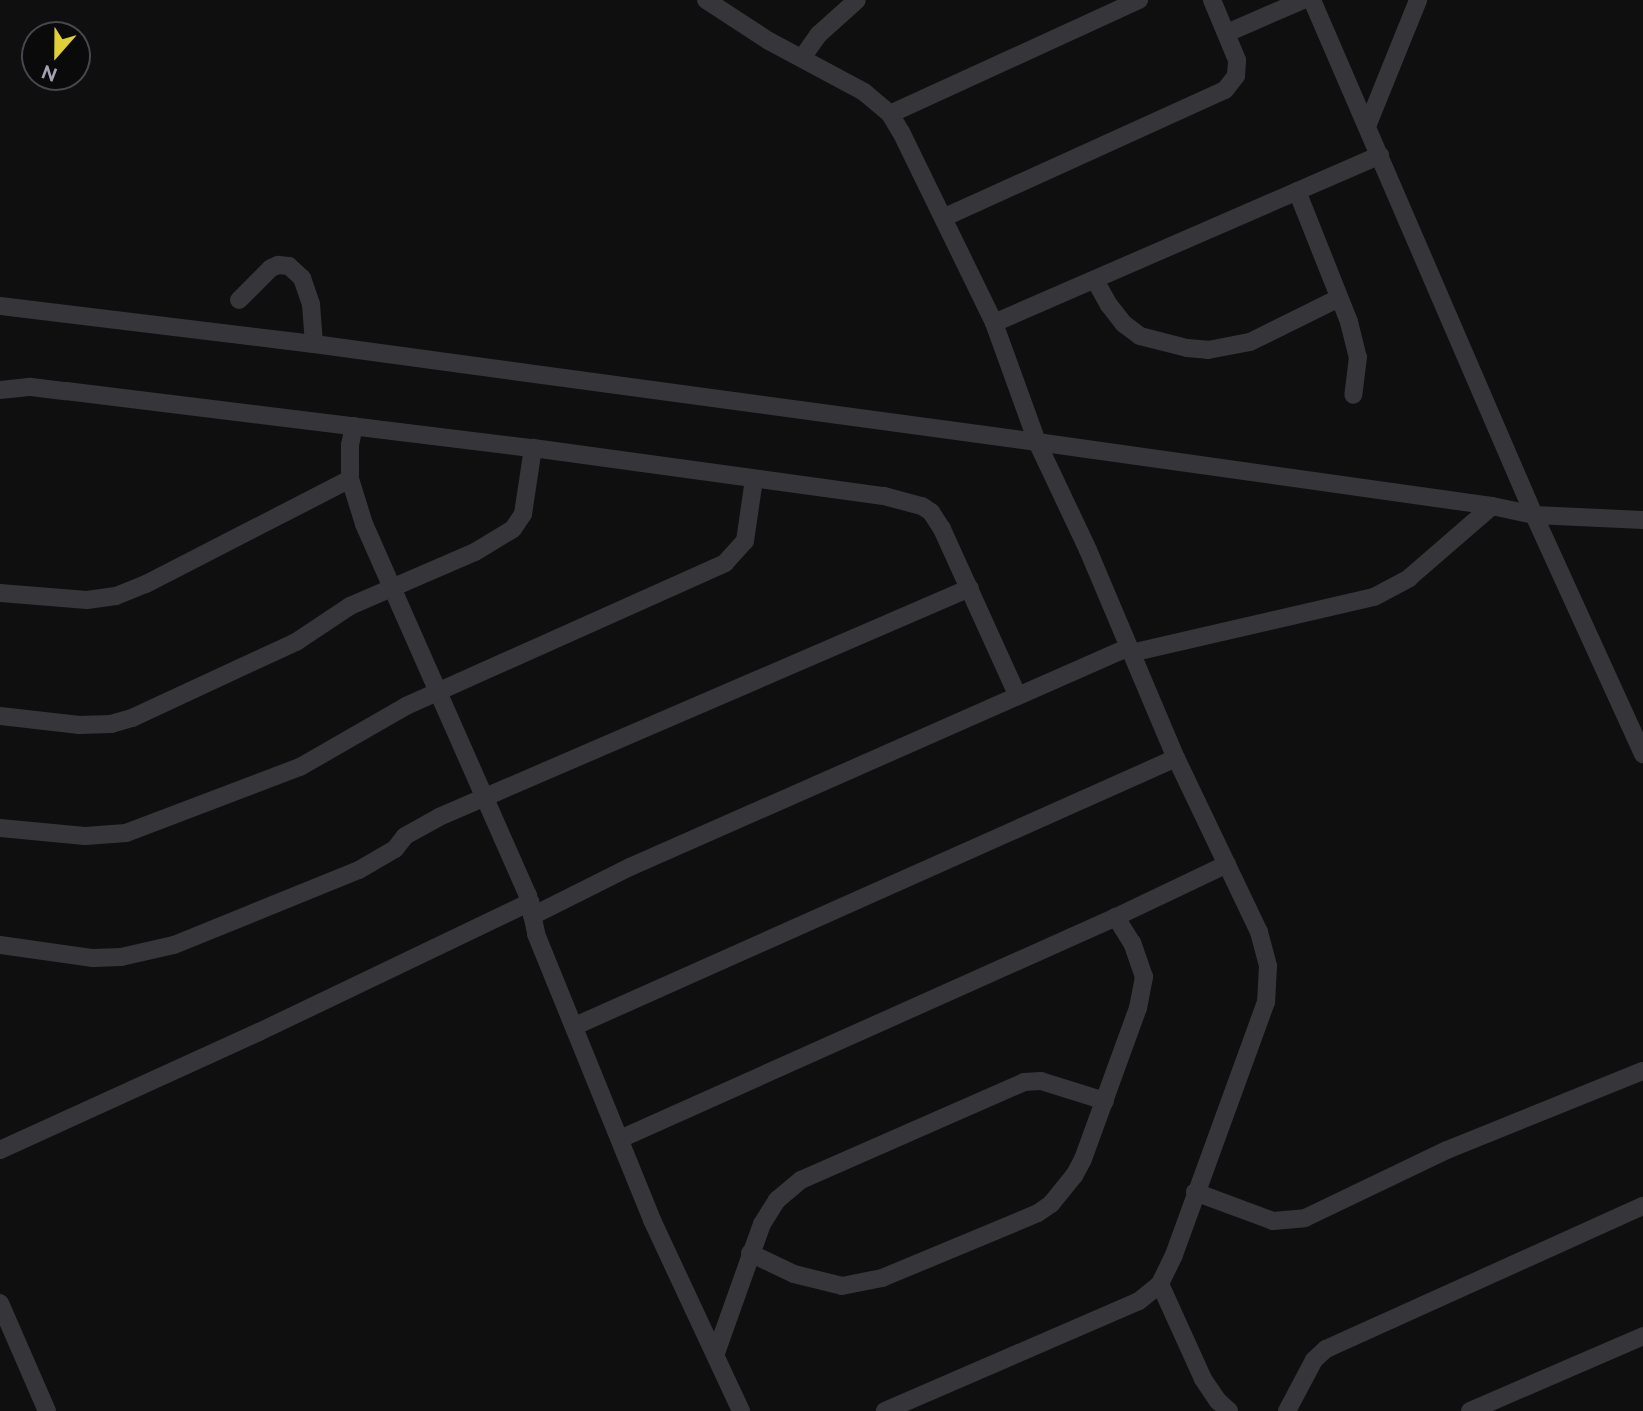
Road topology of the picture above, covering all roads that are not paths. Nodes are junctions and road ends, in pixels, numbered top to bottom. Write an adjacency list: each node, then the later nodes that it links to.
1 (706, 0): 9 (street)
2 (857, 0): 9 (street)
3 (1139, 0): 10 (street)
4 (1212, 0): 8 (street)
5 (1303, 0): 8 (street)
6 (1312, 0): 11 (street)
7 (1418, 0): 11 (street)
8 (1227, 33): 14 (street)
9 (803, 58): 10 (street)
10 (890, 114): 14 (street)
11 (1368, 124): 12 (street)
12 (1380, 155): 13 (street); 29 (street)
13 (1297, 191): 15 (street); 16 (street)
14 (945, 217): 19 (street)
15 (1095, 280): 16 (street); 19 (street)
16 (1339, 298): 22 (street)
17 (239, 300): 20 (street)
18 (0, 306): 20 (street)
19 (994, 323): 24 (street)
20 (314, 344): 24 (street)
21 (0, 390): 23 (street)
22 (1353, 395)
23 (354, 426): 25 (street); 27 (street)
24 (1037, 442): 28 (street); 34 (street)
25 (533, 448): 26 (street); 31 (street)
26 (754, 479): 32 (street); 35 (street)
27 (350, 480): 31 (street); 33 (street)
28 (1492, 506): 29 (street); 34 (street)
29 (1534, 515): 30 (street); 38 (street)
30 (1643, 520)
31 (393, 586): 35 (street); 37 (street)
32 (970, 588): 36 (street); 40 (street)
33 (0, 593)
34 (1130, 650): 36 (street); 39 (street)
35 (438, 692): 40 (street); 41 (street)
36 (1017, 694): 43 (street)
37 (0, 716)
38 (1643, 754)
39 (1176, 758): 42 (street); 46 (street)
40 (485, 800): 43 (street); 45 (street)
41 (0, 828)
42 (1227, 864): 44 (street); 51 (street)
43 (531, 909): 46 (street); 50 (street)
44 (1116, 918): 48 (street); 49 (street)
45 (0, 945)
46 (575, 1026): 49 (street)
47 (1641, 1078): 51 (street)
48 (1105, 1101): 53 (street); 53 (street)
49 (620, 1139): 57 (street)
50 (0, 1150)
51 (1195, 1192): 54 (street)
52 (1643, 1206): 62 (street)
53 (750, 1253): 57 (street)
54 (1160, 1284): 60 (street); 61 (street)
55 (0, 1303): 58 (street)
56 (1643, 1336): 63 (street)
57 (716, 1353): 59 (street)
58 (47, 1411)
59 (741, 1411)
60 (885, 1411)
61 (1229, 1411)
62 (1287, 1411)
63 (1470, 1411)

